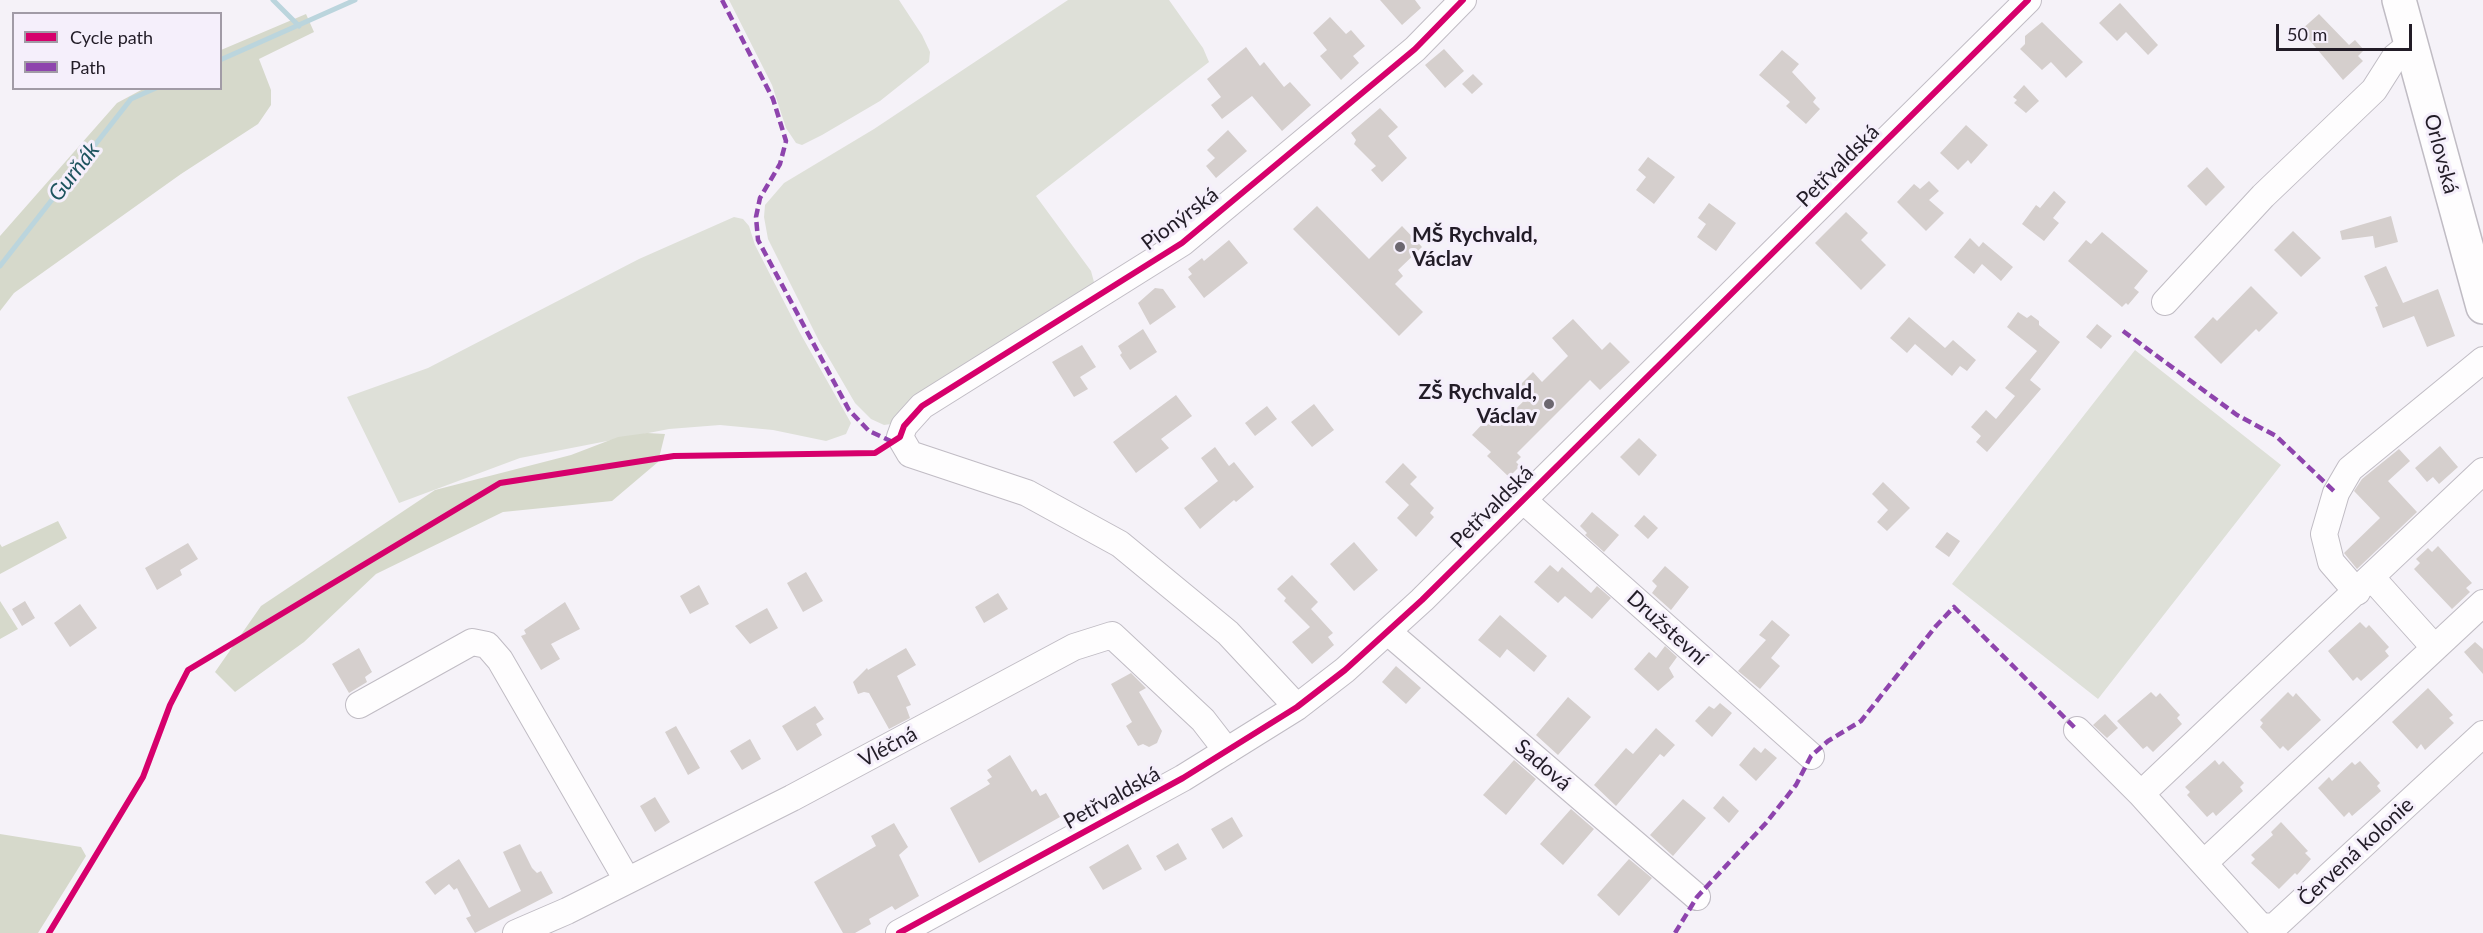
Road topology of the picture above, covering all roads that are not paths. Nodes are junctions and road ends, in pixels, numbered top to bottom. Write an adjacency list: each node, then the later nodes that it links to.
1 (1463, 0): 15 (street, Pionýrská)
2 (2028, 0): 9 (street, Petřvaldská)
3 (2399, 0): 4 (main road, Orlovská)
4 (2410, 45): 5 (street); 6 (main road, Orlovská)
5 (2165, 302)
6 (2483, 307)
7 (2483, 360): 10 (street)
8 (2483, 471): 10 (street)
9 (1523, 500): 12 (street, Petřvaldská); 19 (street, Družstevní)
10 (2364, 585): 13 (street); 20 (street)
11 (2483, 603): 13 (street)
12 (1388, 632): 15 (street, Petřvaldská); 23 (street, Sadová)
13 (2434, 647): 21 (street)
14 (359, 705): 22 (street)
15 (1297, 707): 18 (street, Petřvaldská)
16 (2077, 730): 20 (street, Červená kolonie)
17 (2483, 734): 21 (street, Červená kolonie)
18 (1227, 751): 22 (street, Vléčná); 24 (street, Petřvaldská)
19 (1811, 756)
20 (2141, 794): 21 (street, Červená kolonie)
21 (2204, 863)
22 (627, 880): 25 (street, Vléčná)
23 (1697, 897)
24 (936, 924): 26 (street, Petřvaldská)
25 (516, 933)
26 (900, 933)

